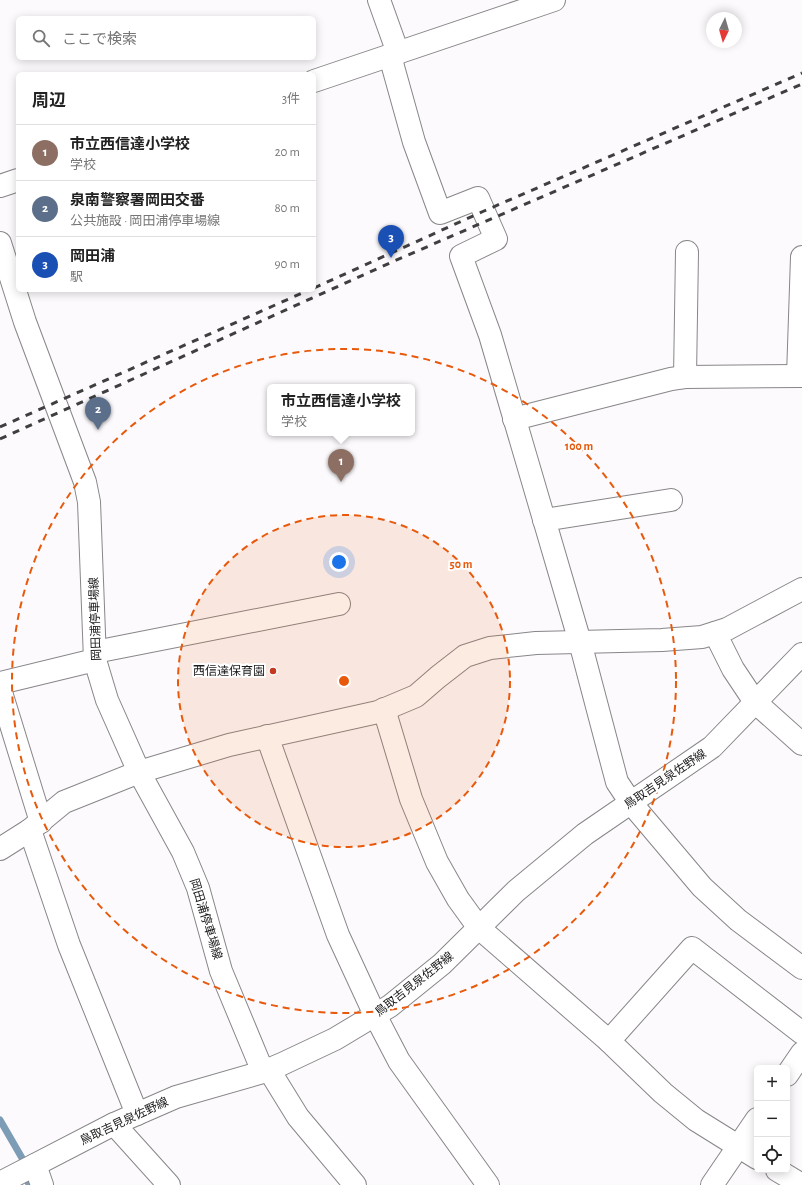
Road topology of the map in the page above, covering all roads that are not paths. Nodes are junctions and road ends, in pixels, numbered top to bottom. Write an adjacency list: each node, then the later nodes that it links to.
1 (378, 0): 3 (street)
2 (554, 0): 3 (street)
3 (394, 55): 4 (street); 12 (street)
4 (316, 80)
5 (16, 181): 6 (street)
6 (0, 186)
7 (0, 243): 20 (street, 岡田浦停車場線)
8 (687, 252): 11 (street)
9 (802, 257): 10 (street)
10 (800, 376): 11 (street)
11 (685, 377): 12 (street)
12 (514, 419): 14 (street)
13 (671, 500): 14 (street)
14 (544, 520): 18 (street)
15 (802, 590): 17 (street)
16 (339, 604): 20 (street)
17 (715, 633): 18 (street); 23 (street)
18 (580, 642): 24 (street); 28 (street)
19 (802, 654): 23 (street, 鳥取吉見泉佐野線)
20 (95, 656): 21 (street); 27 (street, 岡田浦停車場線)
21 (0, 683)
22 (0, 689): 29 (street)
23 (755, 702): 26 (street); 28 (street, 鳥取吉見泉佐野線)
24 (384, 710): 25 (street); 31 (street)
25 (267, 736): 27 (street); 33 (street)
26 (802, 744)
27 (139, 772): 29 (street); 38 (street, 岡田浦停車場線)
28 (631, 803): 31 (street, 鳥取吉見泉佐野線); 32 (street)
29 (36, 826): 30 (street); 39 (street)
30 (0, 848)
31 (479, 928): 33 (street, 鳥取吉見泉佐野線); 35 (street)
32 (802, 968)
33 (375, 1015): 38 (street, 鳥取吉見泉佐野線); 48 (street)
34 (802, 1033): 35 (street)
35 (609, 1041): 42 (street)
36 (802, 1052): 37 (street)
37 (790, 1070)
38 (266, 1071): 39 (street, 鳥取吉見泉佐野線); 47 (street, 岡田浦停車場線)
39 (136, 1114): 41 (street, 鳥取吉見泉佐野線)
40 (754, 1123): 42 (street)
41 (114, 1124): 45 (street, 鳥取吉見泉佐野線); 46 (street)
42 (738, 1146): 43 (street); 49 (street)
43 (754, 1156)
44 (782, 1173): 50 (street)
45 (24, 1176)
46 (169, 1185)
47 (355, 1185)
48 (488, 1185)
49 (712, 1185)
50 (802, 1185)

